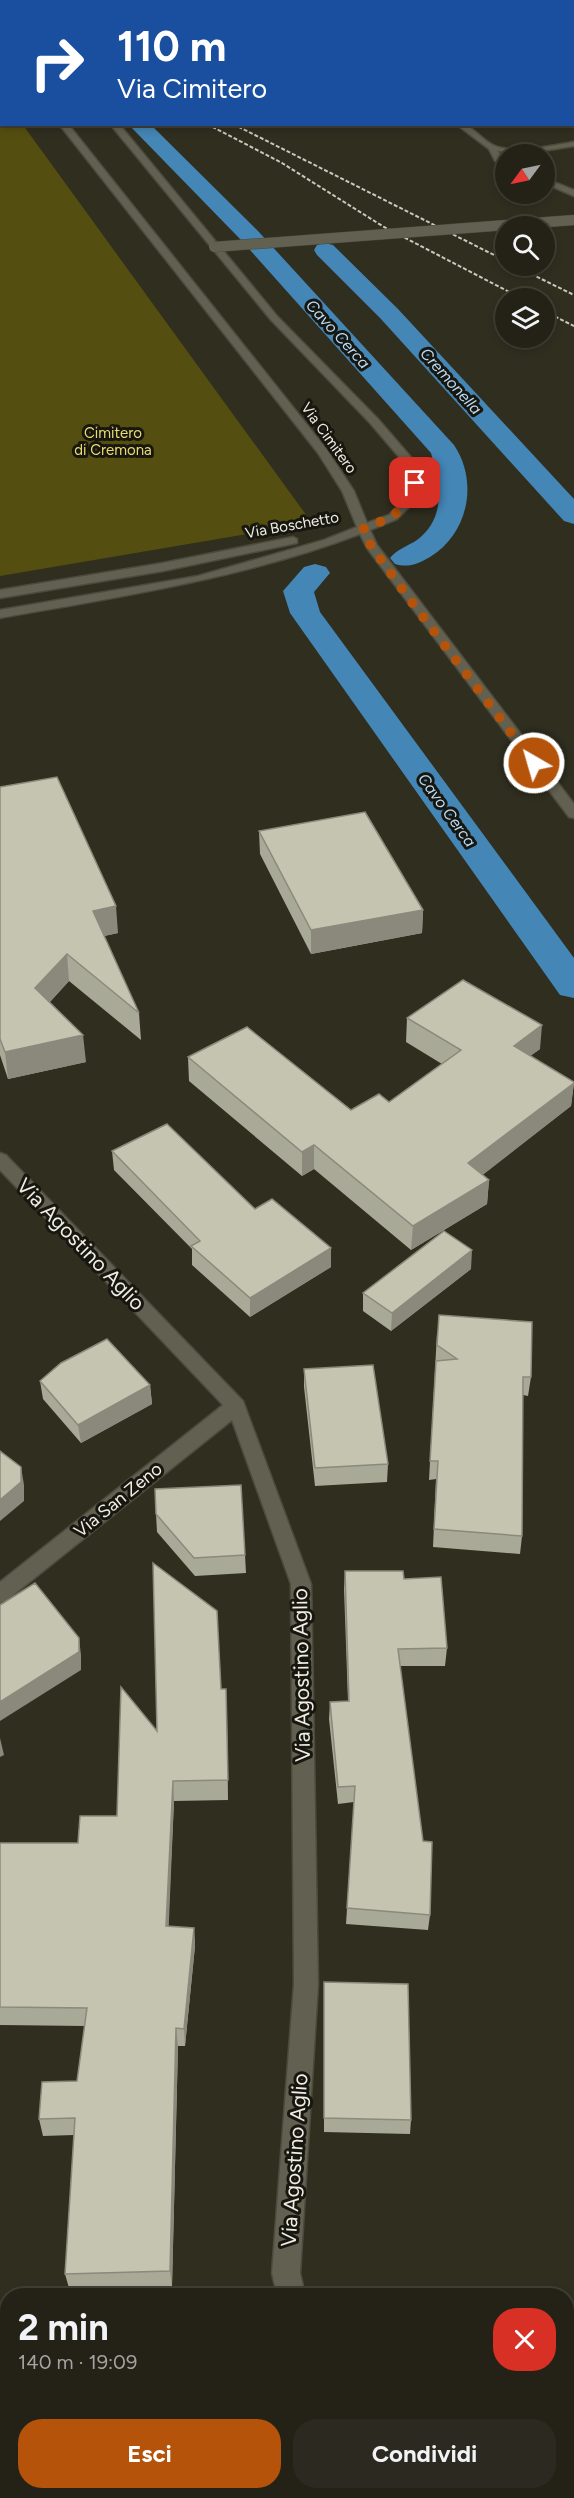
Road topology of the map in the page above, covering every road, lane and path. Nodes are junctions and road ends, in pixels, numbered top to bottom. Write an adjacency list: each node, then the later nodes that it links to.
1 (65, 126): 11 (street, Via Cimitero)
2 (116, 126): 10 (street)
3 (463, 126): 5 (street)
4 (574, 144): 5 (street)
5 (492, 148): 6 (street)
6 (495, 154)
7 (555, 185): 8 (street)
8 (574, 193)
9 (574, 220): 10 (street, bridge)
10 (214, 247): 11 (street)
11 (363, 529): 12 (street, Via Boschetto); 13 (street, Via Boschetto); 14 (street, Via Cimitero)
12 (0, 594)
13 (0, 614)
14 (574, 814)
15 (0, 1159): 16 (street, Via Agostino Aglio)
16 (236, 1406): 17 (street, Via San Zeno); 18 (street, Via Agostino Aglio)
17 (0, 1594)
18 (289, 2288)

